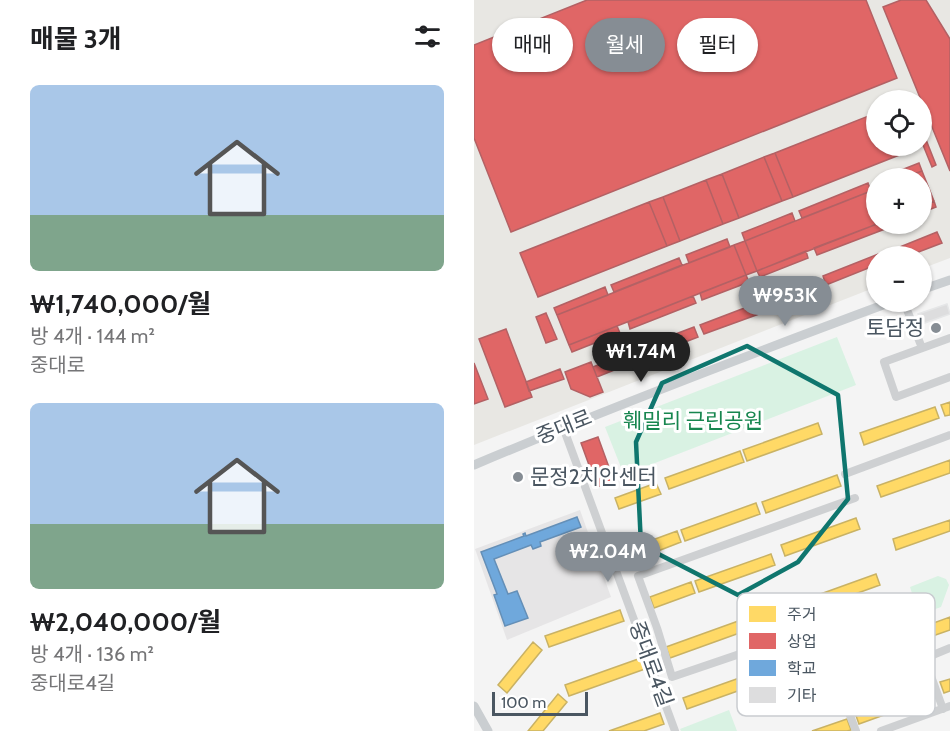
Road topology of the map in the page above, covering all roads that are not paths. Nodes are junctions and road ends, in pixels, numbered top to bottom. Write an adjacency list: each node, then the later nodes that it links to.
1 (950, 280): 2 (main road)
2 (932, 286)
3 (866, 311): 8 (main road, 중대로)
4 (908, 312): 6 (street)
5 (950, 338): 6 (street)
6 (922, 348): 7 (street)
7 (950, 377)
8 (563, 427): 10 (main road, 중대로); 22 (street, 중대로4길)
9 (950, 435): 11 (street)
10 (474, 465)
11 (845, 474)
12 (855, 498): 15 (street)
13 (950, 648): 14 (street)
14 (935, 654)
15 (737, 655)
16 (935, 683): 18 (street)
17 (474, 706): 21 (main road)
18 (946, 708)
19 (850, 716): 23 (street)
20 (923, 716): 24 (street)
21 (488, 731)
22 (675, 731)
23 (856, 731)
24 (881, 731)

